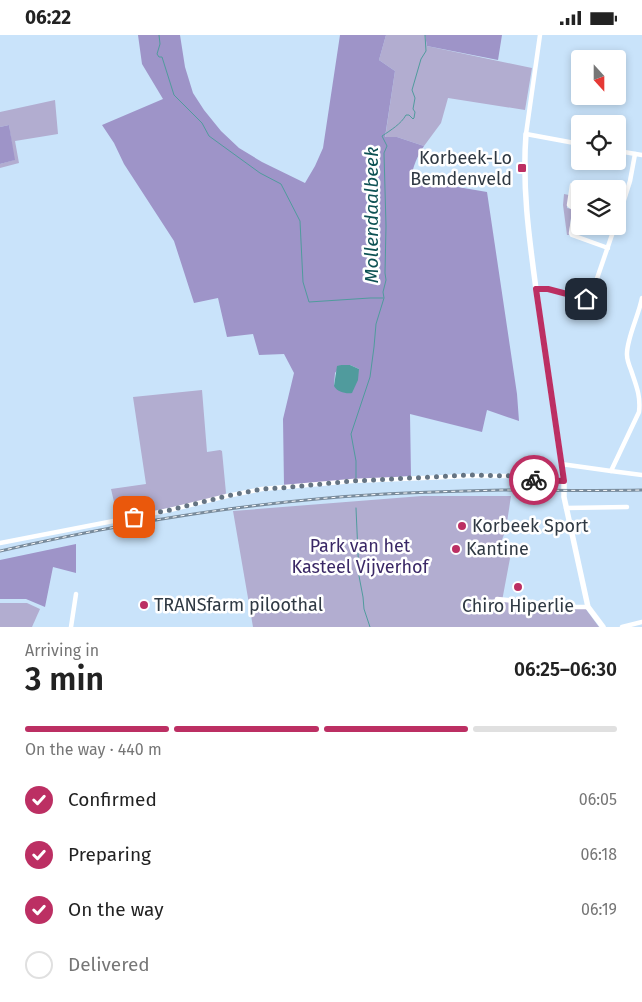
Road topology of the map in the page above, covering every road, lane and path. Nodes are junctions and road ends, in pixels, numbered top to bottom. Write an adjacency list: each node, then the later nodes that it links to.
1 (540, 35): 2 (street)
2 (526, 134): 3 (street); 13 (street)
3 (571, 142)
4 (626, 152): 5 (street)
5 (635, 154): 6 (street); 8 (street)
6 (642, 155)
7 (571, 192): 9 (street)
8 (626, 194)
9 (571, 206)
10 (572, 235): 12 (street)
11 (612, 235): 12 (street)
12 (608, 248): 13 (street)
13 (536, 289): 17 (street)
14 (642, 299): 15 (street)
15 (641, 310): 16 (street)
16 (641, 398): 18 (street)
17 (561, 464): 18 (street); 20 (street)
18 (611, 471): 19 (street)
19 (642, 475)
20 (564, 481): 22 (street); 23 (street)
21 (627, 507): 22 (street)
22 (566, 509): 26 (street)
23 (0, 543)
24 (76, 594): 28 (street)
25 (497, 599): 26 (street)
26 (588, 607): 29 (street)
27 (642, 622): 30 (street)
28 (71, 627)
29 (603, 627)
30 (622, 627)

